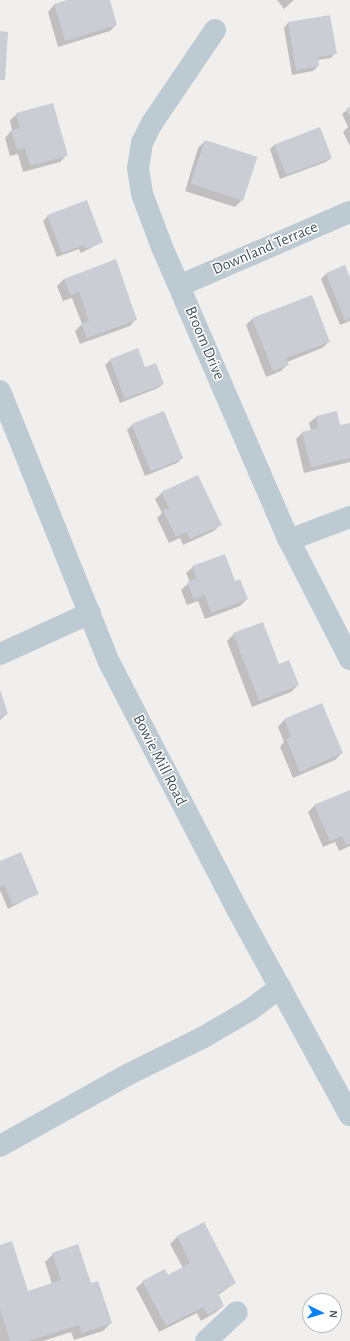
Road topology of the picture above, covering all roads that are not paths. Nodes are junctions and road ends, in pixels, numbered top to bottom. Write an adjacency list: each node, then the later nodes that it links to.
1 (215, 30): 3 (street, Broom Drive)
2 (350, 212): 3 (street, Downland Terrace)
3 (180, 285): 6 (street, Broom Drive)
4 (0, 391): 7 (street, Bowie Mill Road)
5 (350, 517): 6 (street)
6 (289, 540): 9 (street, Broom Drive)
7 (90, 613): 8 (street); 10 (street, Bowie Mill Road)
8 (0, 654)
9 (350, 659)
10 (280, 987): 11 (street, Bowie Mill Road); 12 (street)
11 (350, 1115)
12 (0, 1146)
13 (237, 1312): 14 (street)
14 (206, 1341)

